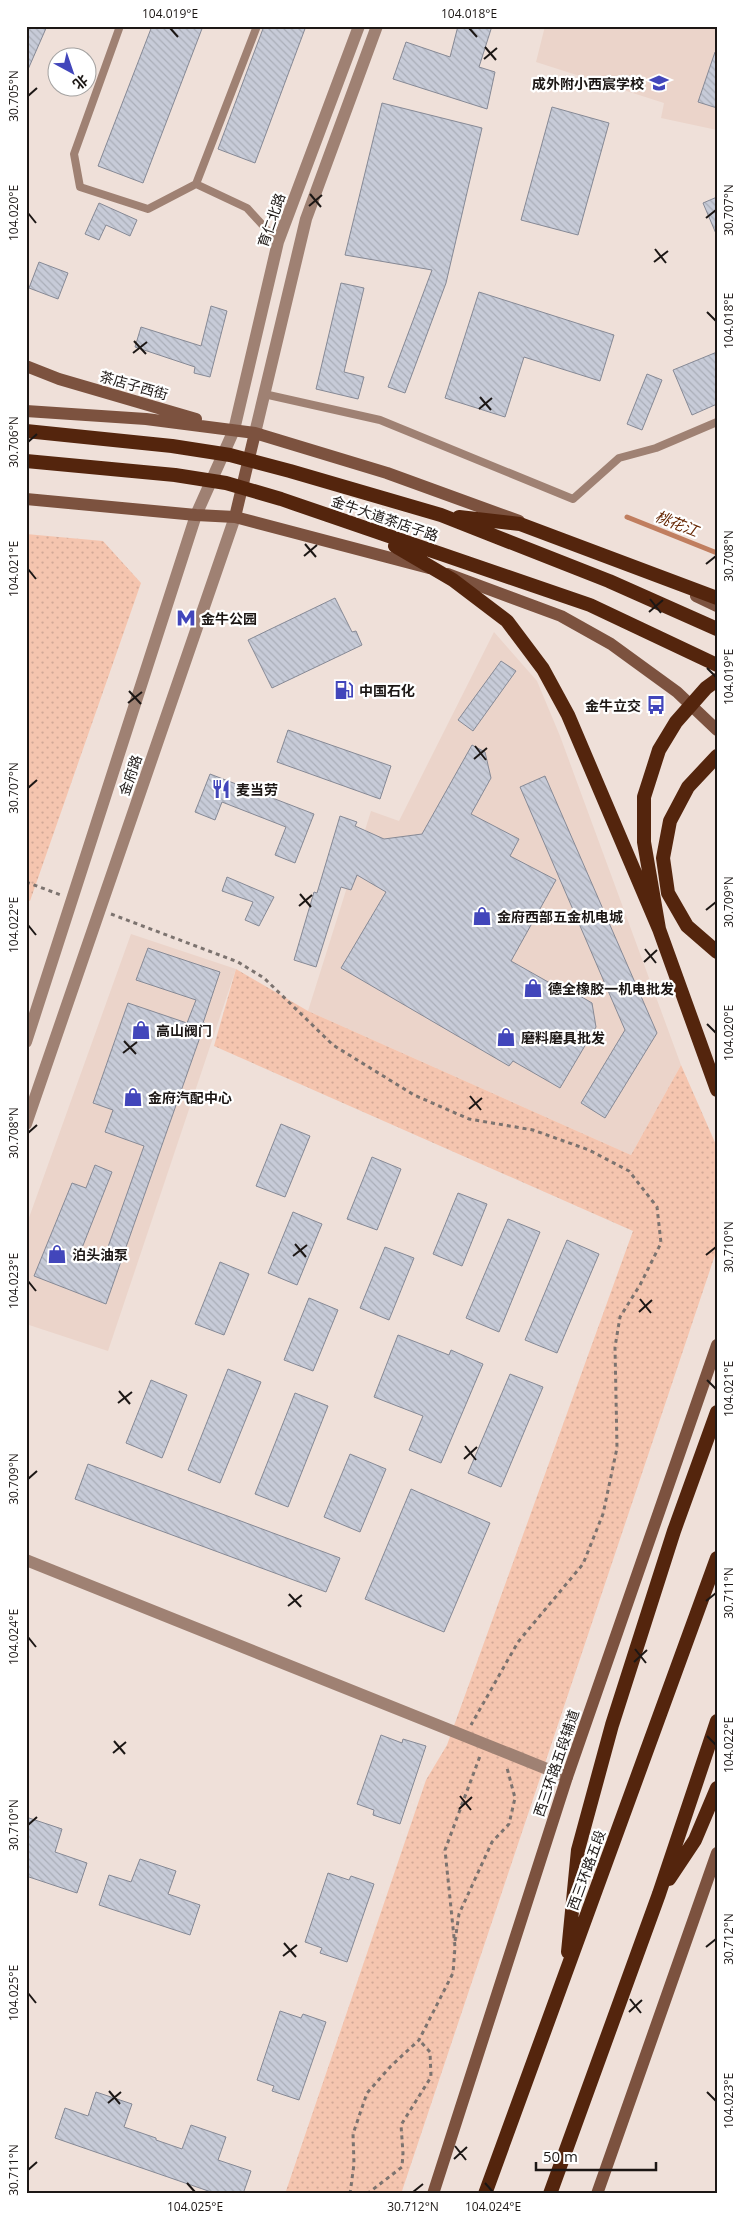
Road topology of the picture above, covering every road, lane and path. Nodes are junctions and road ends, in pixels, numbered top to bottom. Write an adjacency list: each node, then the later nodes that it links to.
1 (120, 26): 5 (lane)
2 (257, 26): 5 (lane)
3 (359, 26): 6 (street, 育仁北路)
4 (377, 26): 8 (street)
5 (196, 184): 6 (lane)
6 (278, 242): 11 (street, 育仁北路)
7 (26, 366): 11 (main road, 茶店子西街)
8 (264, 394): 10 (lane); 13 (street)
9 (26, 411): 11 (main road)
10 (717, 422)
11 (234, 430): 13 (main road); 17 (street, 金府路)
12 (26, 431): 16 (highway, 金牛大道茶店子路)
13 (255, 433): 18 (main road, 金府路); 23 (main road)
14 (26, 460): 19 (highway, 金牛大道茶店子路)
15 (26, 499): 17 (main road)
16 (441, 514): 20 (highway); 24 (highway, 金牛大道茶店子路)
17 (196, 515): 18 (main road); 34 (street, 金府路)
18 (235, 517): 27 (main road); 36 (street, 金府路)
19 (371, 531): 25 (highway, 金牛大道茶店子路); 32 (highway)
20 (678, 584): 21 (highway); 22 (highway)
21 (717, 592)
22 (717, 598)
23 (717, 606)
24 (717, 629)
25 (717, 665)
26 (717, 680): 32 (highway)
27 (717, 730)
28 (717, 756): 33 (highway)
29 (26, 882): 30 (path)
30 (63, 896)
31 (109, 913): 42 (path)
32 (659, 929): 35 (highway)
33 (717, 952)
34 (26, 1042)
35 (717, 1090)
36 (26, 1124)
37 (717, 1345): 45 (main road, 西三环路五段辅道)
38 (717, 1412): 50 (highway)
39 (717, 1558): 50 (highway, 西三环路五段)
40 (26, 1560): 42 (street)
41 (717, 1720): 48 (highway)
42 (466, 1734): 43 (street)
43 (485, 1742): 44 (street); 49 (path)
44 (513, 1754): 45 (street); 49 (path)
45 (567, 1776): 54 (main road, 西三环路五段辅道)
46 (717, 1788): 48 (highway)
47 (717, 1853): 57 (main road)
48 (659, 1894): 56 (highway)
49 (455, 1947): 51 (path)
50 (566, 1973): 55 (highway, 西三环路五段)
51 (419, 2040): 52 (path); 53 (path)
52 (350, 2194)
53 (367, 2194)
54 (433, 2194)
55 (486, 2194)
56 (550, 2194)
57 (597, 2194)

